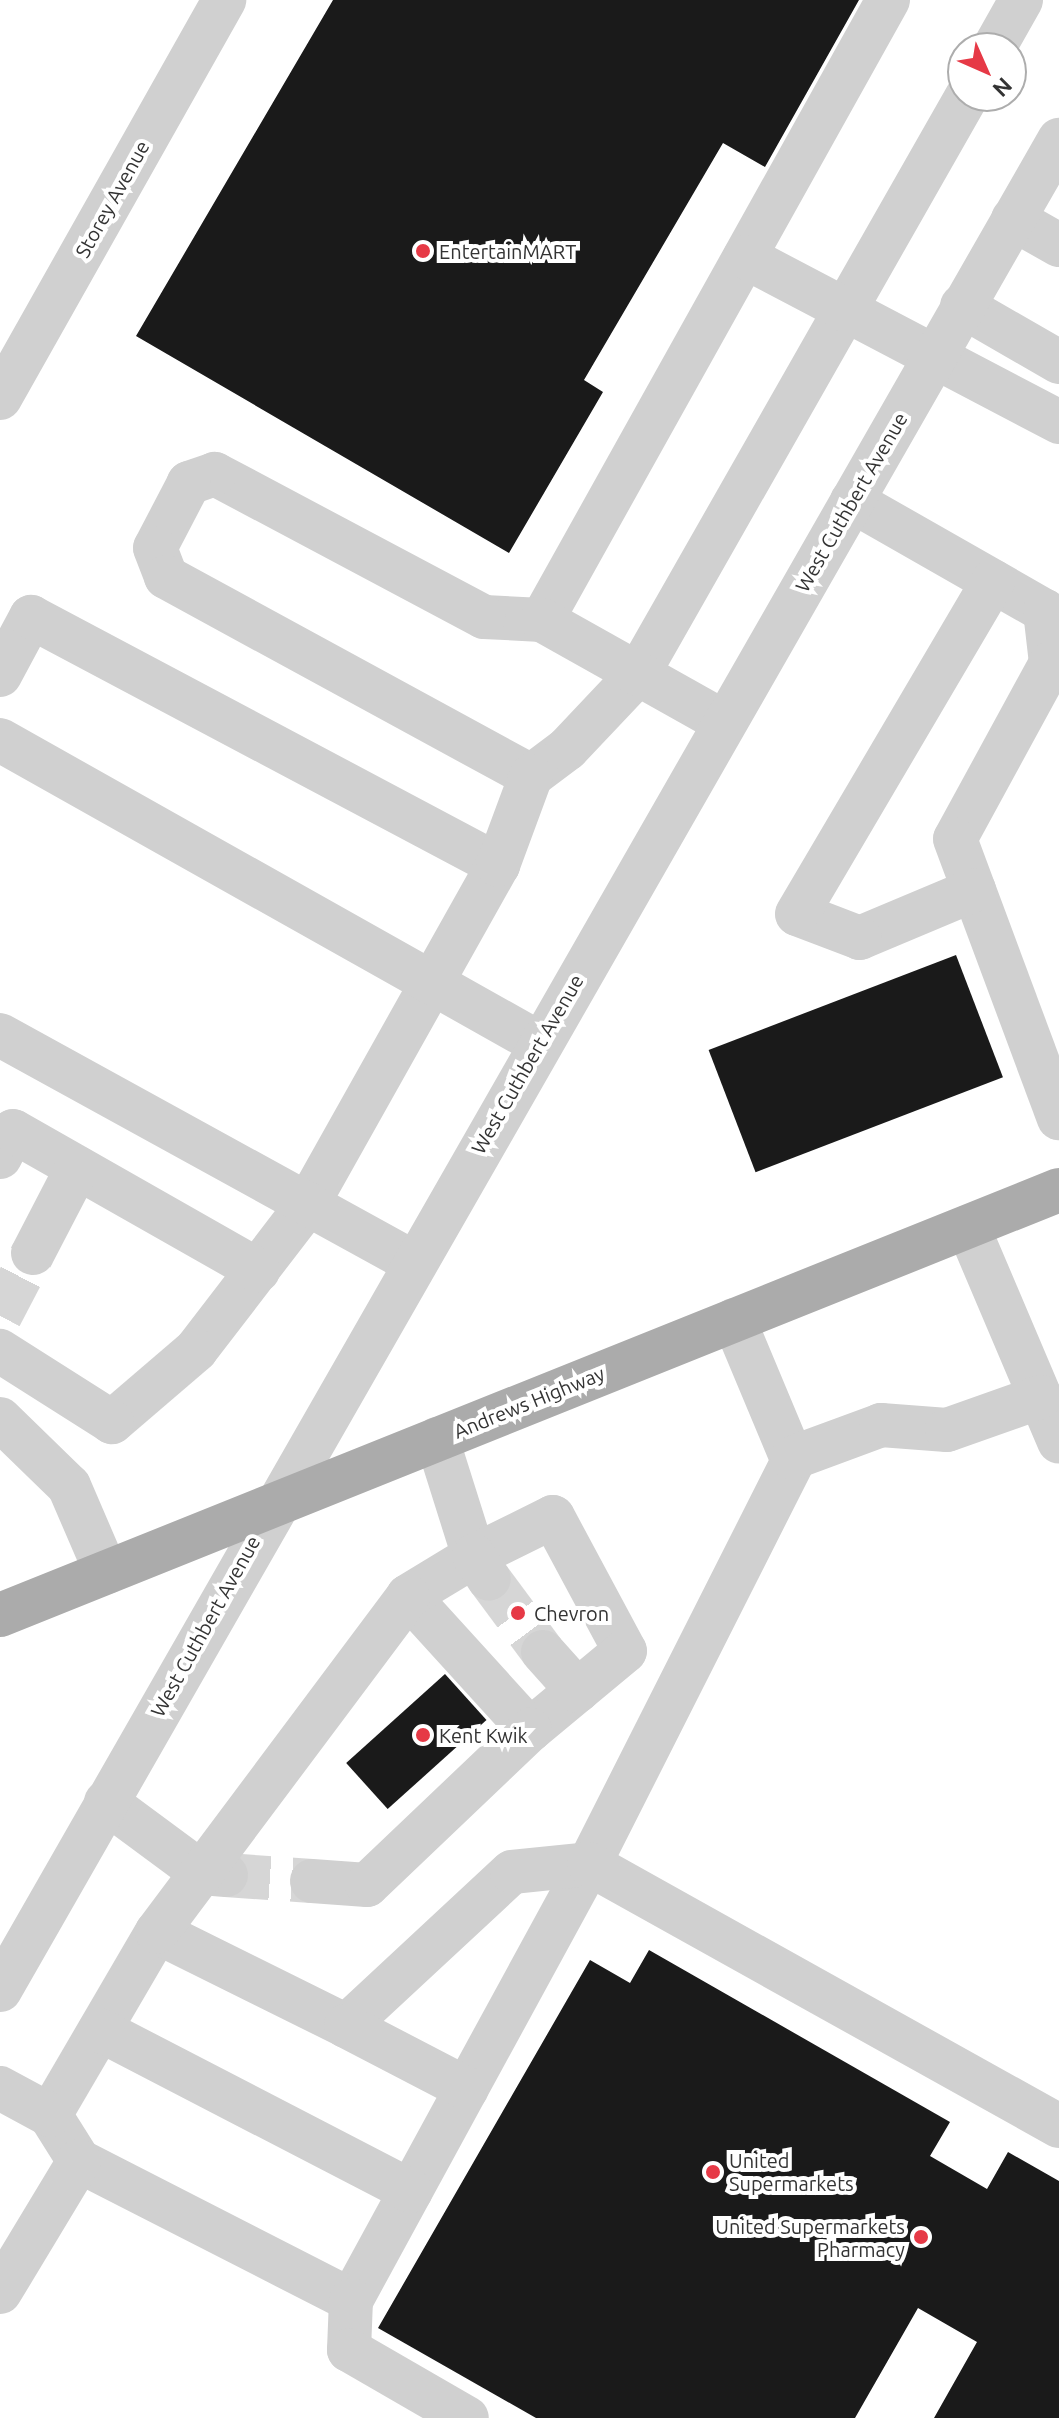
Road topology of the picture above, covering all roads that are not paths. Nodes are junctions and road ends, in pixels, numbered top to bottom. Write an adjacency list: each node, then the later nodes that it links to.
1 (224, 0): 14 (street, Storey Avenue)
2 (888, 0): 9 (street)
3 (1021, 0): 4 (street)
4 (1003, 32)
5 (958, 112): 11 (street)
6 (1059, 140): 7 (street, West Cuthbert Avenue)
7 (1013, 219): 8 (street); 10 (street, West Cuthbert Avenue)
8 (1059, 245)
9 (745, 257): 11 (street); 18 (street)
10 (962, 306): 12 (street, West Cuthbert Avenue); 13 (street)
11 (845, 309): 12 (street); 19 (street)
12 (935, 356): 15 (street); 16 (street, West Cuthbert Avenue)
13 (1059, 362): 15 (street)
14 (0, 398)
15 (1046, 416)
16 (852, 501): 17 (street); 21 (street, West Cuthbert Avenue)
17 (993, 581): 25 (street); 25 (street)
18 (542, 620): 19 (street); 23 (street)
19 (638, 674): 21 (street); 23 (street)
20 (0, 675): 24 (street)
21 (724, 722): 28 (street, West Cuthbert Avenue)
22 (0, 740): 26 (street)
23 (531, 776): 24 (street)
24 (498, 865): 26 (street)
25 (974, 890): 29 (street)
26 (431, 984): 28 (street); 33 (street)
27 (0, 1035): 33 (street)
28 (539, 1043): 36 (street, West Cuthbert Avenue)
29 (1059, 1118)
30 (4, 1137): 31 (street)
31 (77, 1168): 35 (street); 37 (street)
32 (1059, 1190): 34 (main road, Andrews Highway)
33 (308, 1204): 36 (street); 37 (street)
34 (968, 1227): 38 (main road, Andrews Highway); 40 (street)
35 (33, 1253)
36 (413, 1262): 45 (street, West Cuthbert Avenue)
37 (258, 1270): 39 (street)
38 (734, 1320): 42 (main road, Andrews Highway); 44 (street)
39 (0, 1351)
40 (1040, 1397): 43 (street); 44 (street)
41 (2, 1429): 47 (street)
42 (437, 1439): 45 (main road, Andrews Highway); 46 (street)
43 (1059, 1441)
44 (792, 1458): 54 (street)
45 (274, 1504): 47 (main road, Andrews Highway); 53 (street, West Cuthbert Avenue)
46 (482, 1567): 48 (street); 51 (street)
47 (106, 1572): 49 (main road, Andrews Highway)
48 (408, 1596): 52 (street); 55 (street)
49 (0, 1615)
50 (543, 1652): 51 (street)
51 (578, 1691): 52 (street)
52 (530, 1730): 56 (street)
53 (106, 1802): 55 (street); 58 (street, West Cuthbert Avenue)
54 (589, 1864): 59 (street); 62 (street); 64 (street)
55 (214, 1874): 57 (street)
56 (312, 1881)
57 (157, 1932): 59 (street); 60 (street)
58 (0, 1990)
59 (346, 2026): 62 (street)
60 (100, 2030): 63 (street); 66 (street)
61 (0, 2088): 63 (street)
62 (467, 2089): 66 (street)
63 (50, 2115): 65 (street)
64 (1059, 2126)
65 (79, 2161): 67 (street); 68 (street)
66 (411, 2191): 68 (street)
67 (0, 2292)
68 (351, 2300): 69 (street)
69 (467, 2418)

